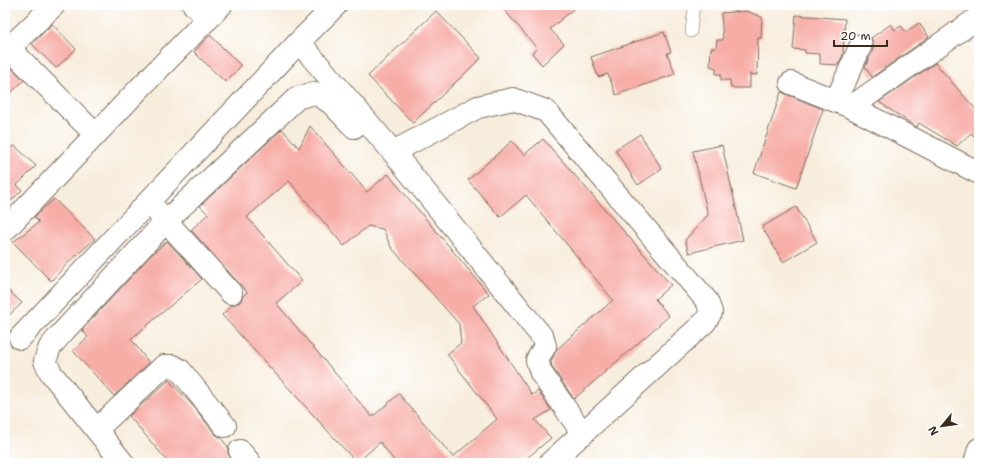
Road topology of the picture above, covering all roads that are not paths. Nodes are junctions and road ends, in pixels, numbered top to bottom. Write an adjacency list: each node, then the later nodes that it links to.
1 (54, 5): 9 (street)
2 (336, 5): 7 (street)
3 (694, 5): 6 (lane)
4 (208, 10): 12 (street)
5 (979, 17): 11 (street)
6 (692, 32)
7 (299, 42): 13 (street); 15 (street)
8 (861, 45): 11 (street)
9 (7, 46): 12 (street)
10 (791, 83): 11 (street)
11 (843, 104): 14 (street)
12 (96, 135): 18 (street)
13 (393, 152): 23 (street); 23 (street)
14 (979, 173)
15 (148, 202): 16 (street); 20 (street)
16 (166, 221): 17 (street); 19 (street); 22 (street)
17 (437, 222)
18 (5, 230)
19 (232, 293)
20 (20, 338)
21 (225, 426): 22 (street)
22 (97, 429): 24 (street)
23 (583, 434): 25 (street)
24 (123, 463)
25 (550, 463)

